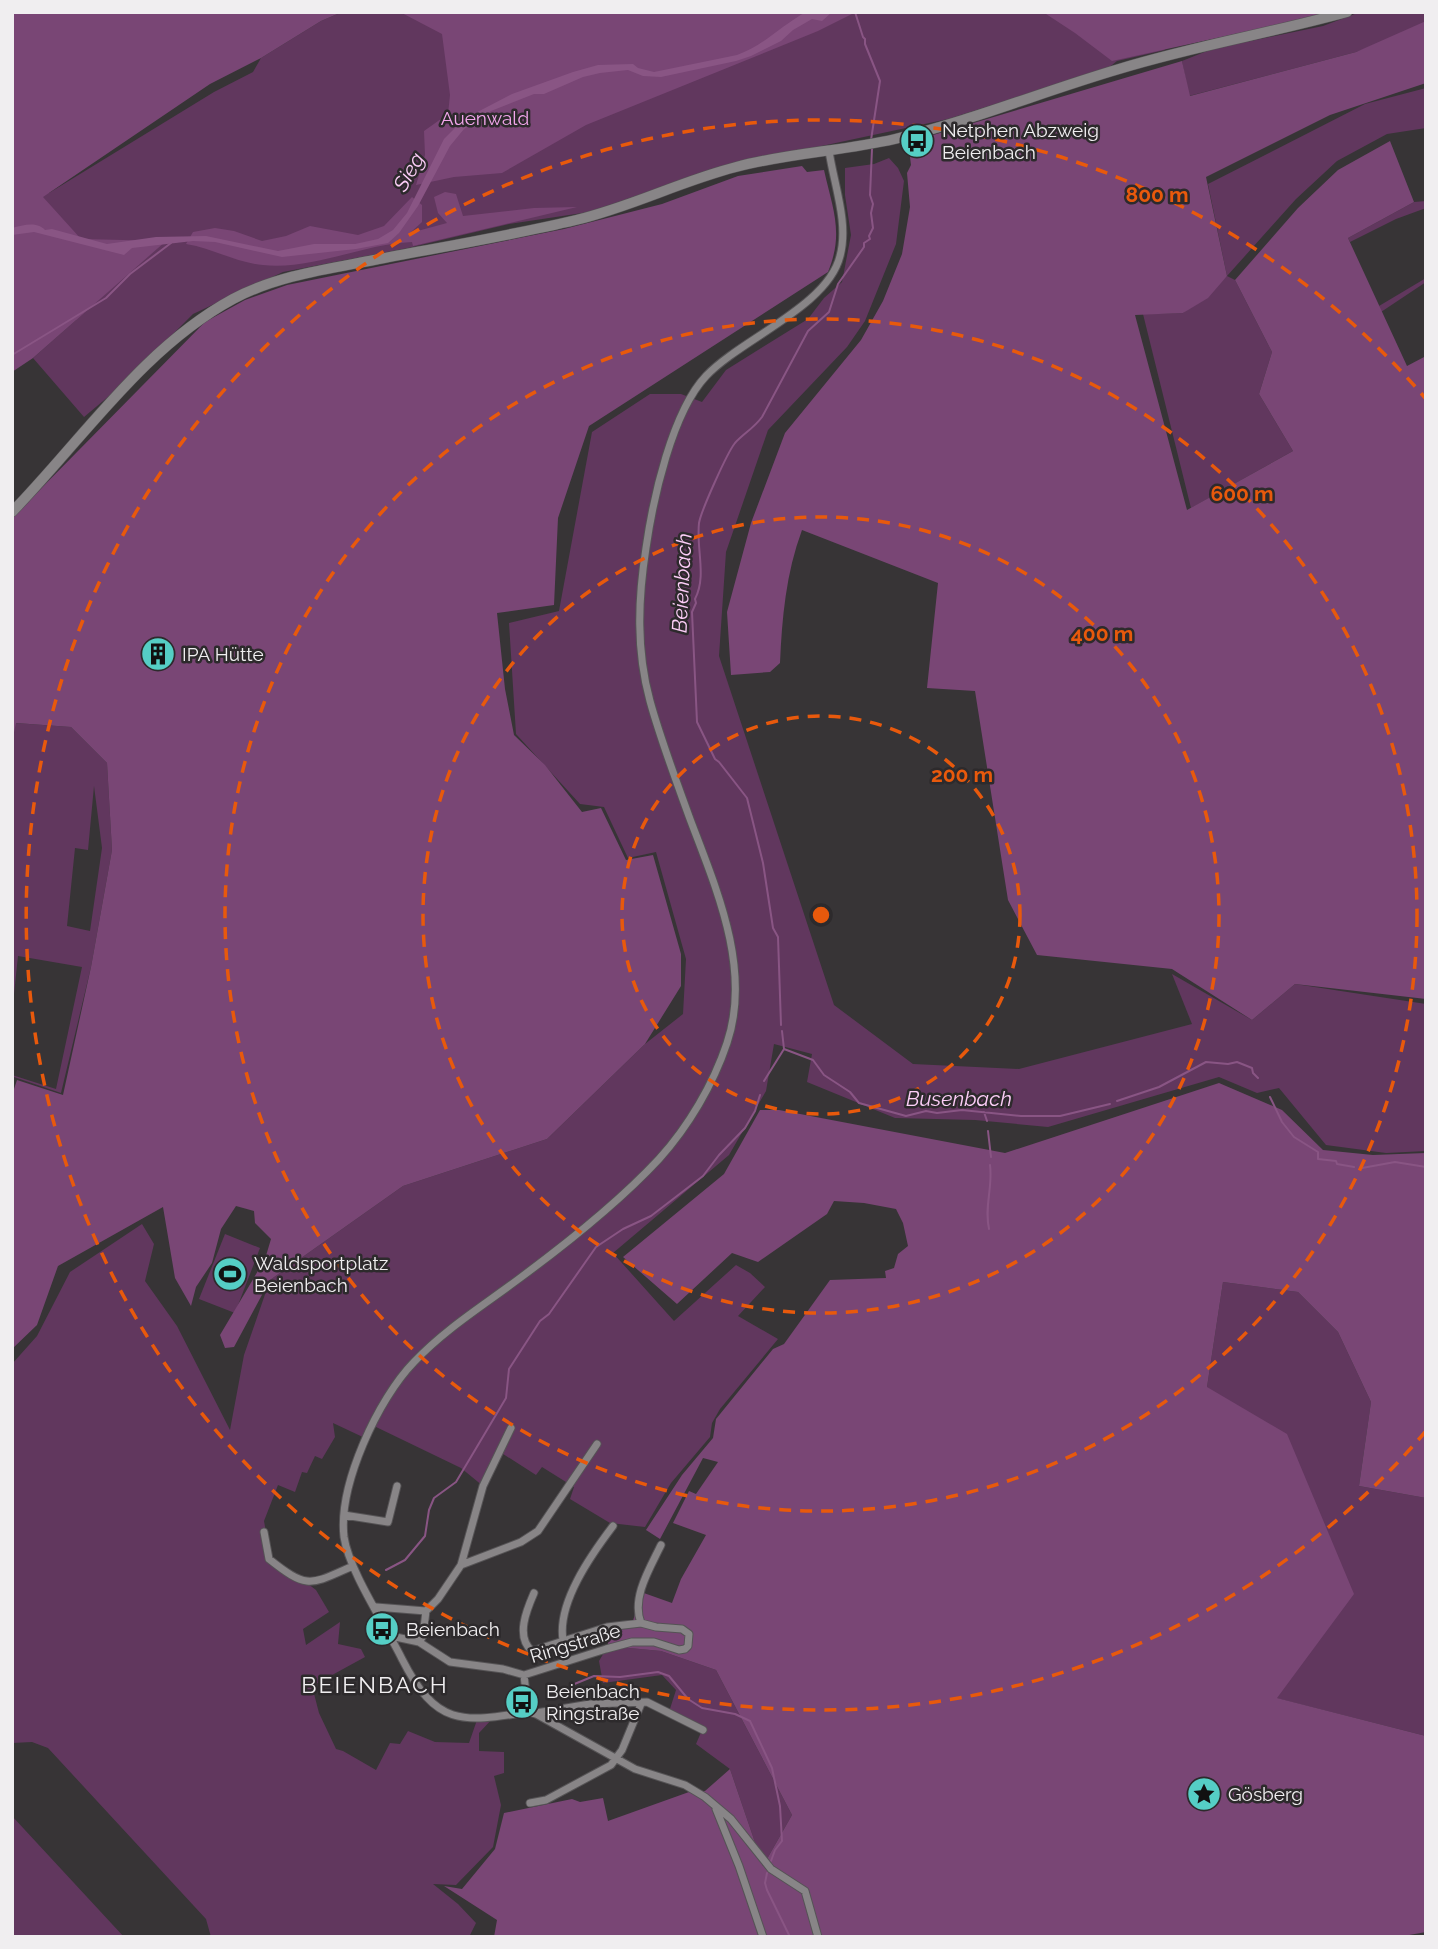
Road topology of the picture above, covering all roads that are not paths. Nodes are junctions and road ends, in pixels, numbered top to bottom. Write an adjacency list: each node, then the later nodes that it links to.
1 (1347, 12): 2 (main road)
2 (829, 151): 3 (main road); 7 (street)
3 (12, 512)
4 (510, 1428): 11 (street)
5 (597, 1444): 11 (street)
6 (397, 1486): 7 (street)
7 (344, 1515): 12 (street)
8 (612, 1526): 18 (street)
9 (264, 1532): 12 (street)
10 (661, 1545): 16 (street)
11 (461, 1565): 15 (street)
12 (353, 1566): 14 (street)
13 (534, 1593): 18 (street, Ringstraße)
14 (376, 1607): 15 (street); 17 (street)
15 (426, 1611): 19 (street)
16 (642, 1623): 18 (street, Ringstraße); 20 (street, Ringstraße)
17 (391, 1636): 19 (street, Ringstraße); 22 (street)
18 (563, 1640)
19 (419, 1642): 20 (street, Ringstraße)
20 (524, 1675): 22 (street, Ringstraße)
21 (641, 1704): 22 (street); 23 (street); 24 (street)
22 (532, 1713): 24 (street)
23 (703, 1730)
24 (617, 1758): 25 (street); 26 (street)
25 (530, 1802)
26 (716, 1808): 27 (street); 28 (street)
27 (763, 1937)
28 (818, 1937)

